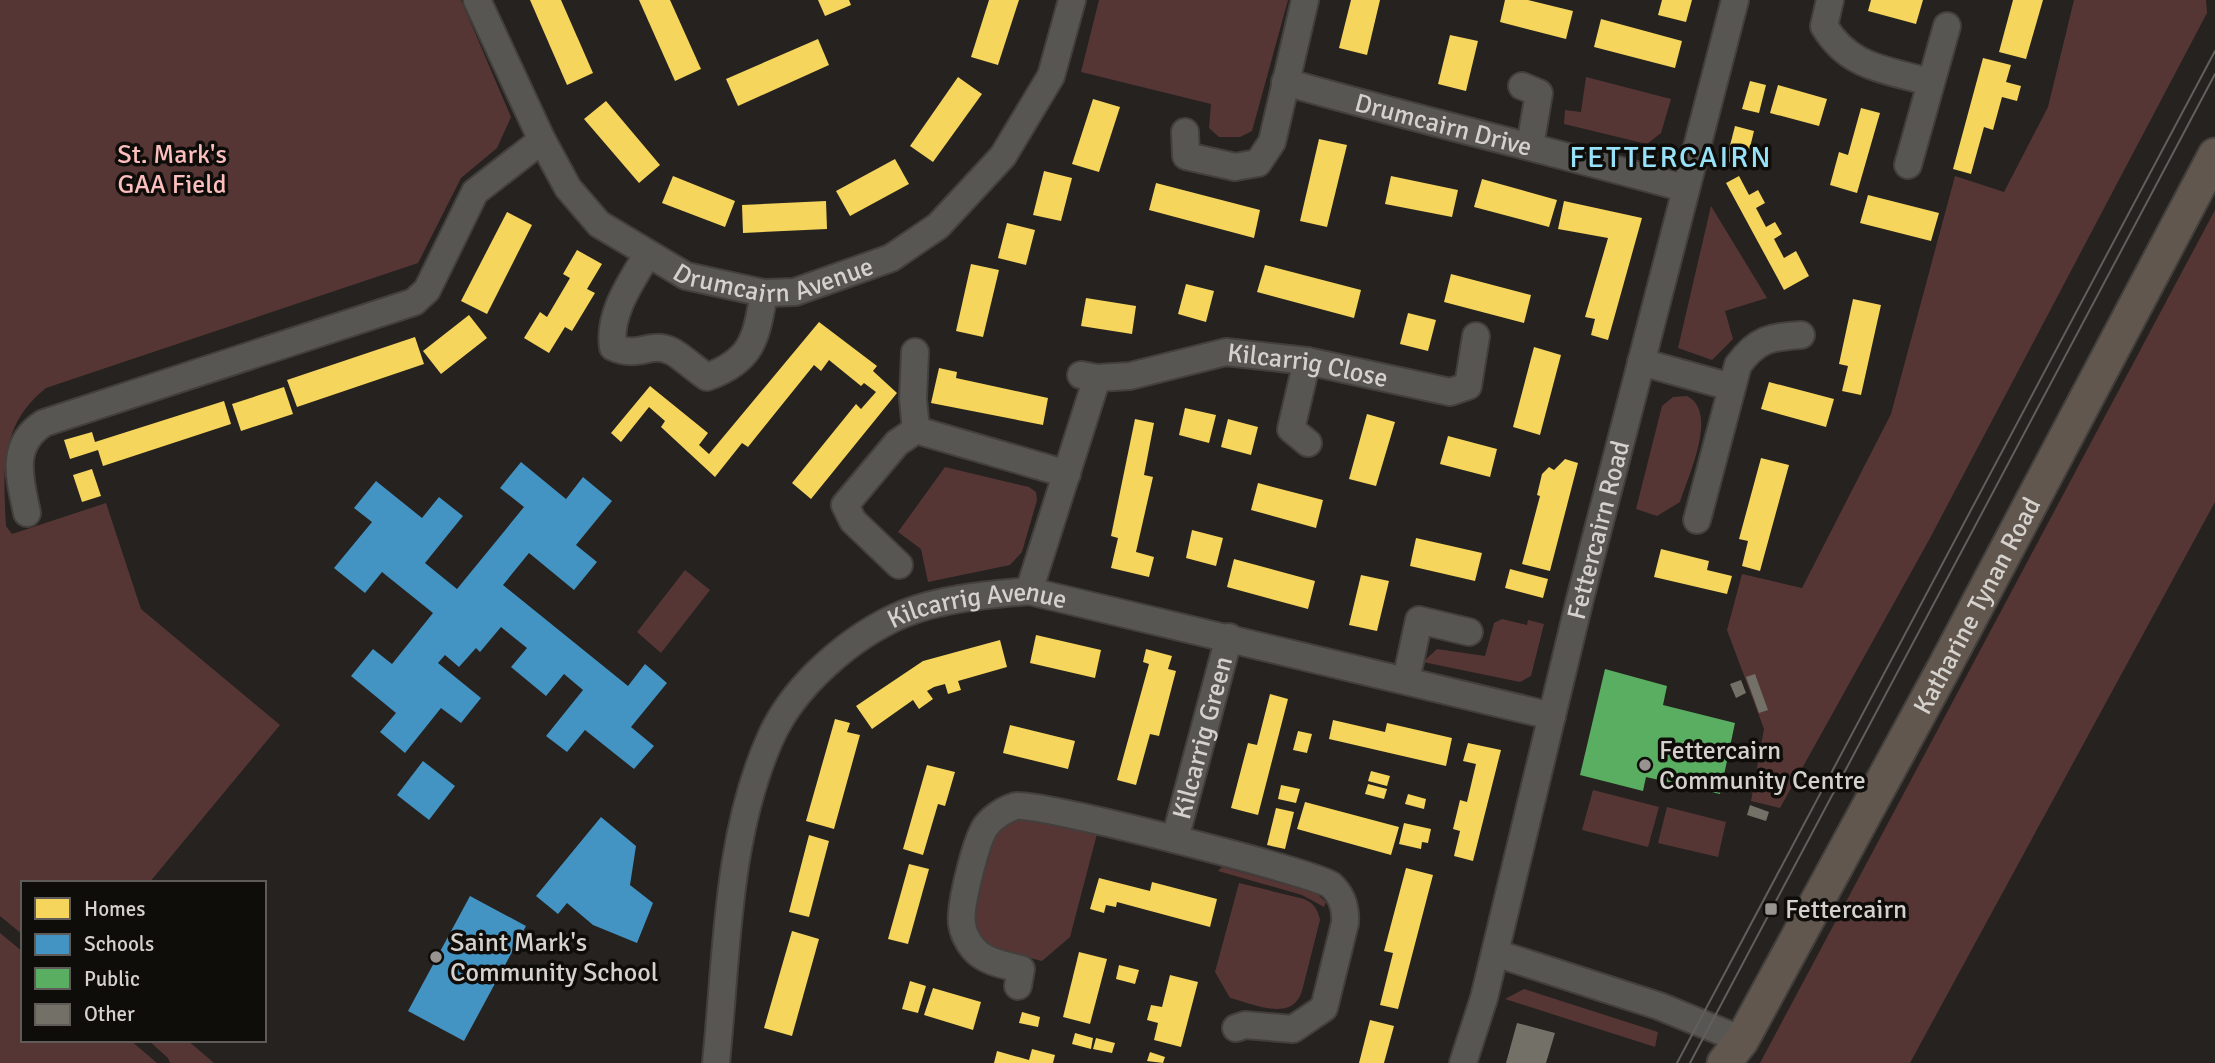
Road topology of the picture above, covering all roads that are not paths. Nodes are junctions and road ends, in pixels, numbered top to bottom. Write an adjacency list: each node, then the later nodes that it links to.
1 (477, 0): 11 (street, Drumcairn Avenue)
2 (1072, 0): 17 (street, Drumcairn Avenue)
3 (1305, 0): 7 (street)
4 (1735, 0): 15 (street, Fettercairn Road)
5 (1830, 0): 8 (street)
6 (1947, 26): 8 (street)
7 (1285, 82): 10 (street); 12 (street, Drumcairn Drive)
8 (1929, 82): 14 (street)
9 (1522, 86): 12 (street)
10 (1185, 132)
11 (542, 140): 16 (street, Drumcairn Avenue); 27 (street)
12 (1530, 146): 15 (street, Drumcairn Drive)
13 (2215, 155): 39 (main road, Katharine Tynan Road)
14 (1908, 165)
15 (1684, 188): 22 (street, Fettercairn Road)
16 (647, 255): 17 (street, Drumcairn Avenue); 17 (street)
17 (764, 293)
18 (1801, 335): 23 (street)
19 (1476, 336): 21 (street, Kilcarrig Close)
20 (915, 352): 24 (street)
21 (1307, 361): 25 (street); 26 (street, Kilcarrig Close)
22 (1642, 362): 23 (street); 34 (street, Fettercairn Road)
23 (1731, 387): 28 (street)
24 (916, 430): 26 (street); 29 (street)
25 (1308, 443)
26 (1066, 474): 30 (street, Kilcarrig Close)
27 (27, 513)
28 (1697, 520)
29 (899, 565)
30 (1028, 591): 32 (street, Kilcarrig Avenue); 40 (street, Kilcarrig Avenue)
31 (1469, 632): 33 (street)
32 (1229, 637): 33 (street, Kilcarrig Avenue); 35 (street, Kilcarrig Green)
33 (1405, 680): 34 (street, Kilcarrig Avenue)
34 (1552, 716): 36 (street, Fettercairn Road)
35 (1175, 839): 37 (street, Kilcarrig Green); 38 (street, Kilcarrig Green)
36 (1495, 953): 39 (street); 41 (street, Fettercairn Road)
37 (1018, 986)
38 (1236, 1028)
39 (1733, 1055)
40 (716, 1063)
41 (1463, 1063)

